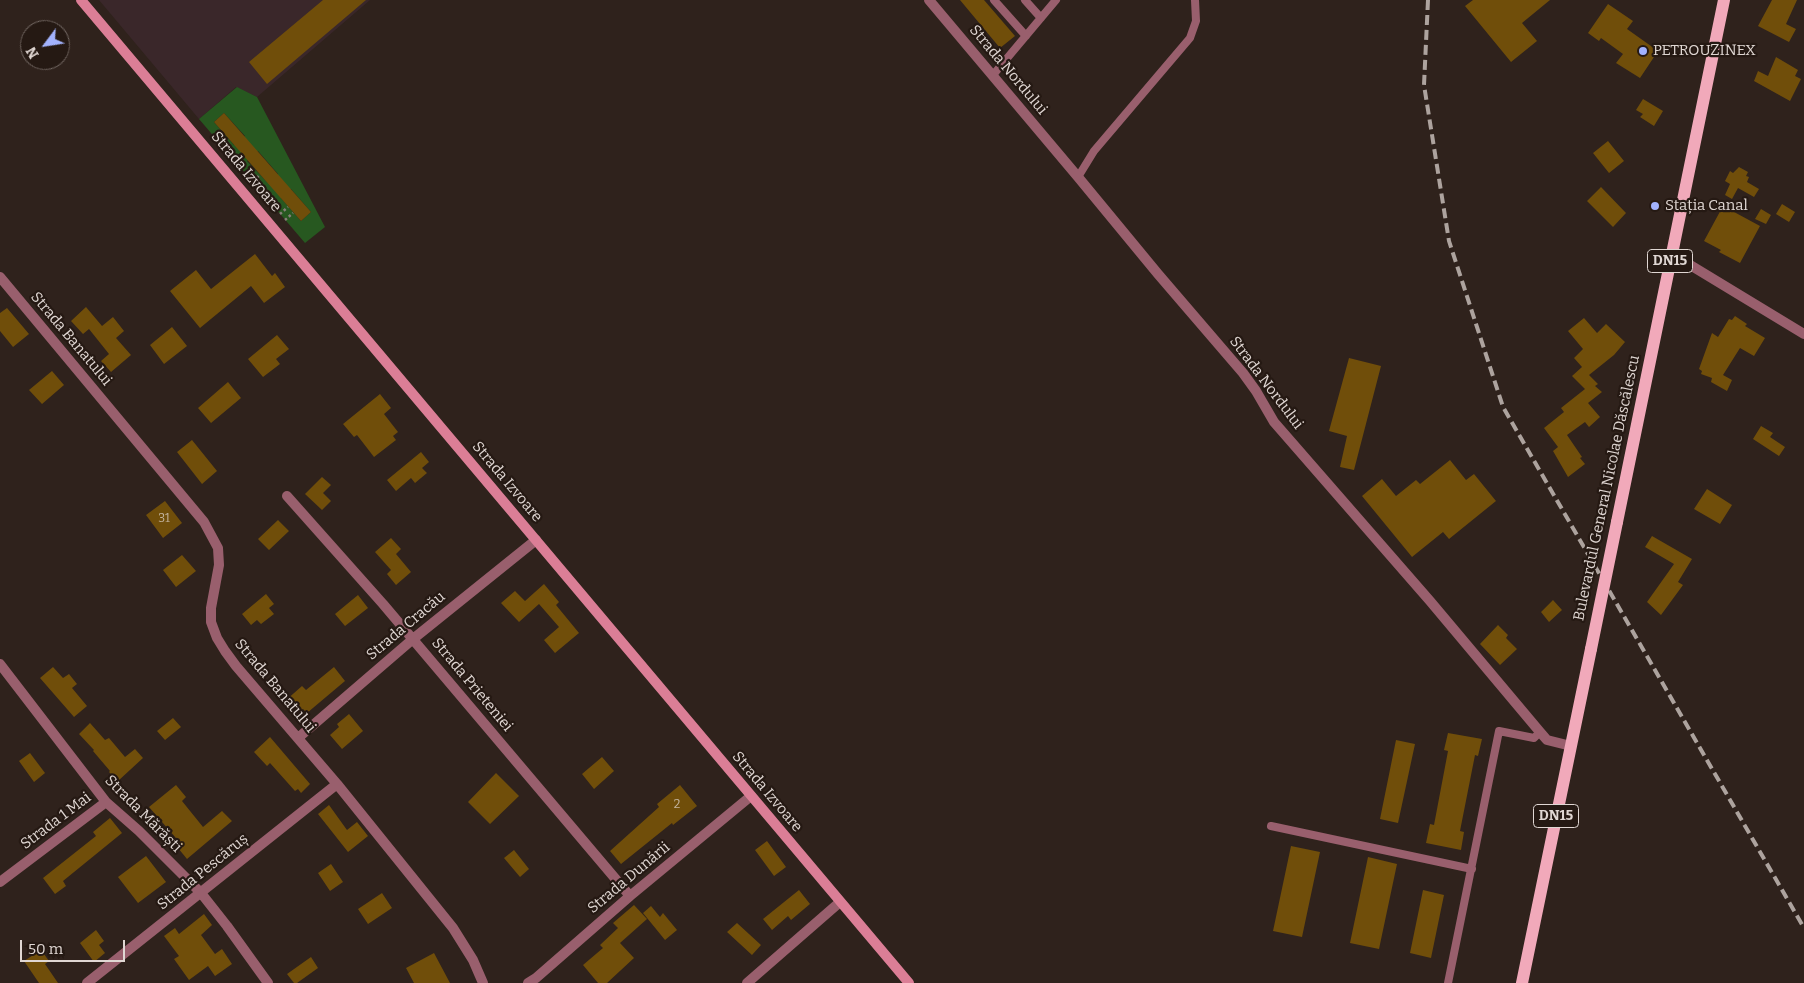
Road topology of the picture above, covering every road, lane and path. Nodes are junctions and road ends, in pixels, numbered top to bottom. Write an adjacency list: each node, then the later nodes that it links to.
1 (82, 0): 28 (main road, Strada Izvoare)
2 (929, 0): 10 (street, Strada Nordului)
3 (994, 0): 9 (lane)
4 (1025, 0): 8 (lane)
5 (1056, 0): 8 (lane)
6 (1196, 0): 18 (lane)
7 (1724, 0): 24 (main road, Bulevardul General Nicolae Dăscălescu / DN15)
8 (1041, 18): 9 (lane)
9 (1026, 36): 10 (lane)
10 (993, 75): 18 (street, Strada Nordului)
11 (222, 131): 13 (path)
12 (227, 136): 14 (path)
13 (215, 137)
14 (220, 143)
15 (255, 169): 17 (path)
16 (260, 175): 19 (path)
17 (248, 176)
18 (1078, 176): 31 (street, Strada Nordului)
19 (253, 182)
20 (288, 207): 22 (path)
21 (293, 213): 23 (path)
22 (280, 214)
23 (285, 220)
24 (1672, 254): 26 (street); 33 (main road, Bulevardul General Nicolae Dăscălescu / DN15, bridge)
25 (0, 277): 32 (street, Strada Banatului)
26 (1804, 334)
27 (287, 496): 29 (street, Strada Prieteniei)
28 (536, 540): 29 (street, Strada Cracău); 35 (main road, Strada Izvoare)
29 (413, 639): 32 (street, Strada Cracău); 41 (street, Strada Prieteniei)
30 (0, 664): 36 (street, Strada Mărăști)
31 (1540, 732): 33 (street, Strada Nordului); 38 (lane)
32 (298, 738): 34 (street, Strada Banatului)
33 (1571, 746): 50 (main road, Bulevardul General Nicolae Dăscălescu / DN15)
34 (337, 784): 40 (street, Strada Pescăruș); 45 (street, Strada Banatului)
35 (751, 796): 41 (street, Strada Dunării); 42 (main road, Strada Izvoare)
36 (106, 802): 39 (street, Strada 1 Mai); 40 (street, Strada Mărăști)
37 (1271, 826): 38 (lane)
38 (1472, 869): 49 (lane)
39 (0, 882)
40 (201, 893): 43 (street, Strada Pescăruș); 44 (street, Strada Mărăști)
41 (630, 896): 46 (street, Strada Dunării)
42 (840, 902): 47 (street); 48 (main road, Strada Izvoare)
43 (87, 983)
44 (268, 983)
45 (483, 983)
46 (528, 983)
47 (746, 983)
48 (910, 983)
49 (1448, 983)
50 (1522, 983)

